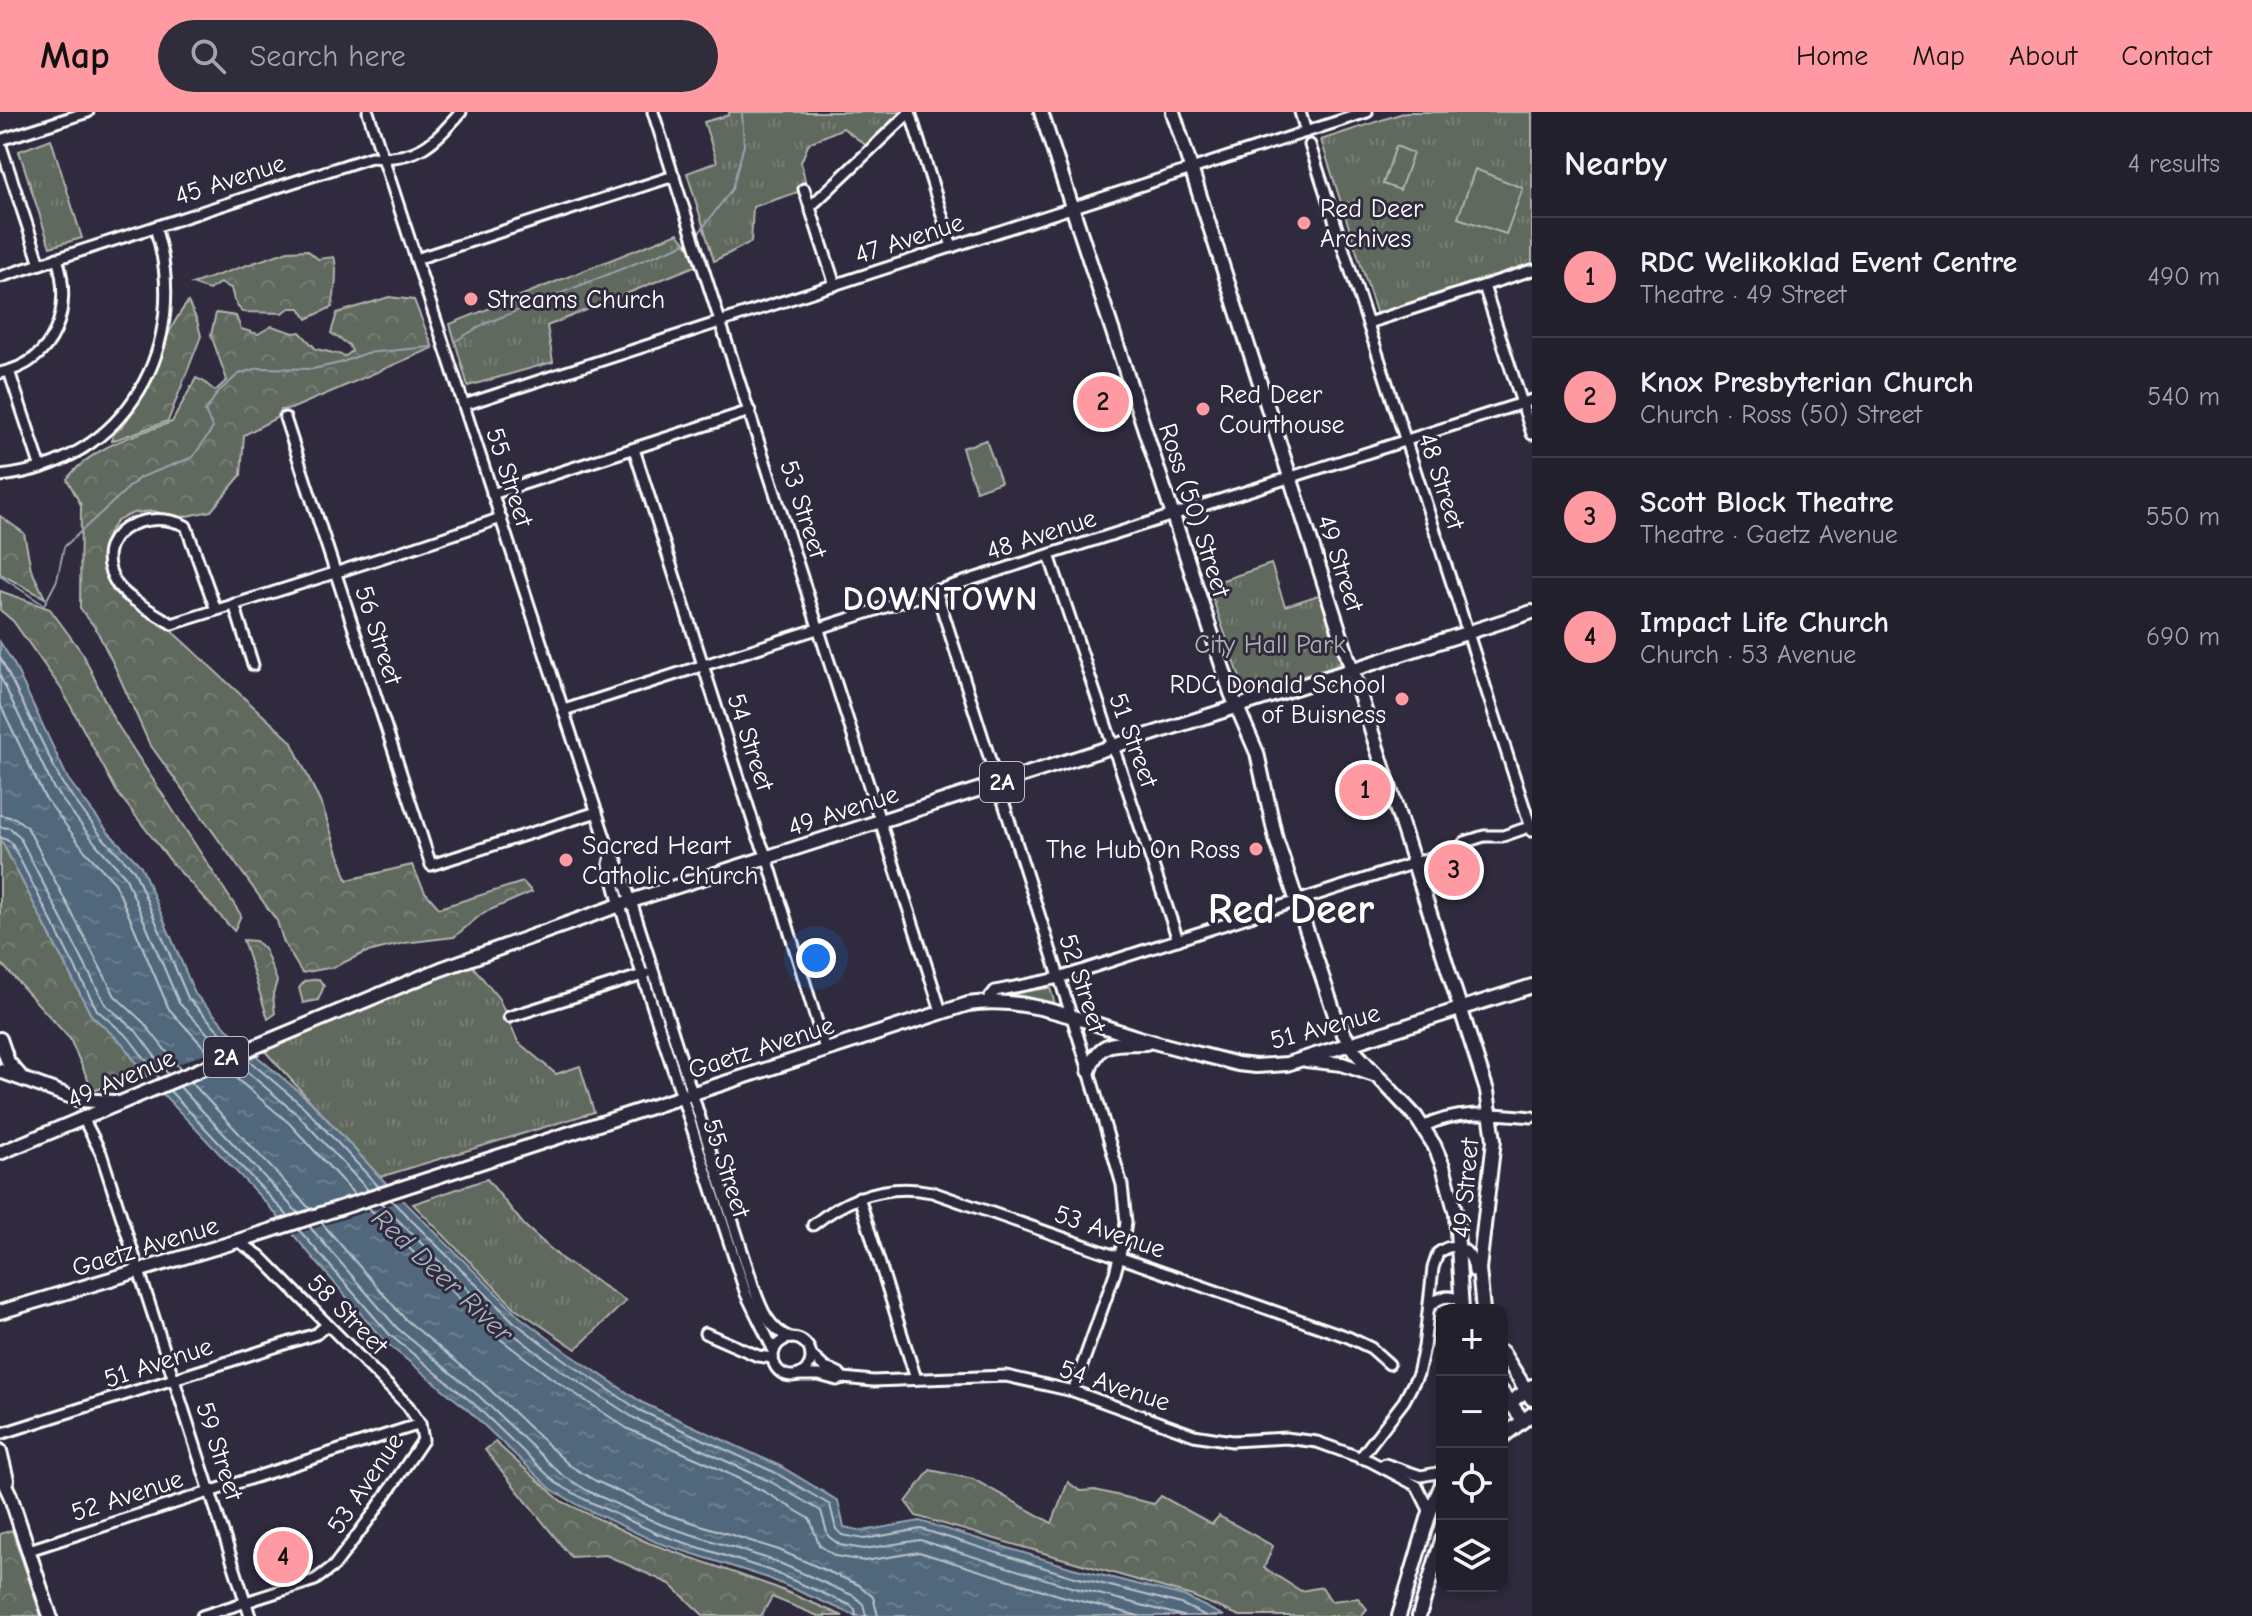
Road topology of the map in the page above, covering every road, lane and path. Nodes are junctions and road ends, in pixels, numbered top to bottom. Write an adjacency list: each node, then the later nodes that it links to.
1 (88, 112): 11 (street)
2 (368, 112): 13 (street, 55 Street)
3 (461, 112): 13 (street, 45 Avenue)
4 (653, 112): 15 (street, 53 Street)
5 (910, 112): 17 (street); 20 (street)
6 (1041, 112): 18 (main road, Ross (50) Street)
7 (1173, 112): 14 (main road, 49 Street)
8 (1300, 112): 10 (street)
9 (1367, 112): 10 (street, 47 Avenue)
10 (1306, 132): 14 (street, 47 Avenue)
11 (0, 142): 23 (street)
12 (1310, 145): 29 (street, 48 Street)
13 (383, 158): 19 (street, 45 Avenue); 22 (street, 55 Street)
14 (1192, 169): 18 (street, 47 Avenue); 40 (main road, 49 Street)
15 (674, 176): 22 (street); 28 (street, 53 Street)
16 (804, 189): 17 (street)
17 (810, 207): 26 (street)
18 (1073, 208): 20 (street, 47 Avenue); 42 (main road, Ross (50) Street)
19 (155, 227): 21 (street, 45 Avenue); 38 (street)
20 (952, 247): 26 (street, 47 Avenue)
21 (57, 258): 23 (street, 45 Avenue); 30 (street)
22 (416, 259): 32 (street, 55 Street)
23 (40, 264): 25 (street, 45 Avenue)
24 (1532, 270): 27 (street)
25 (0, 277)
26 (835, 285): 28 (street, 47 Avenue)
27 (1484, 286): 29 (street); 31 (street)
28 (721, 322): 32 (street, 47 Avenue); 33 (street, 53 Street)
29 (1368, 323): 36 (street, 48 Street)
30 (5, 372): 38 (street)
31 (1527, 401): 35 (street); 36 (street, 48 Avenue)
32 (464, 405): 41 (street, 55 Street)
33 (750, 411): 37 (street); 50 (street, 53 Street)
34 (285, 418): 45 (street, 56 Street)
35 (1532, 434)
36 (1406, 440): 40 (street, 48 Avenue); 51 (street, 48 Street)
37 (634, 449): 41 (street); 53 (street, 54 Street)
38 (41, 468): 39 (street)
39 (0, 476)
40 (1290, 477): 42 (street, 48 Avenue); 54 (main road, 49 Street)
41 (492, 494): 43 (street, 55 Street)
42 (1173, 515): 44 (street, 48 Avenue); 55 (main road, Ross (50) Street)
43 (501, 518): 45 (street); 56 (street, 55 Street)
44 (1049, 555): 46 (street, 48 Avenue); 57 (street, 51 Street)
45 (336, 572): 47 (street); 59 (street, 56 Street)
46 (936, 590): 50 (street, 48 Avenue); 58 (street, 52 Street)
47 (234, 604): 48 (street); 52 (street)
48 (216, 610): 48 (street)
49 (1532, 612): 51 (main road, 49 Avenue / 2A)
50 (819, 628): 53 (street, 48 Avenue); 60 (street, 53 Street)
51 (1468, 632): 54 (main road, 49 Avenue / 2A); 61 (street, 48 Street)
52 (253, 665)
53 (703, 665): 56 (street, 48 Avenue); 62 (street, 54 Street)
54 (1352, 669): 55 (main road, 49 Avenue / 2A); 63 (main road, 49 Street)
55 (1236, 706): 57 (main road, 49 Avenue / 2A); 64 (main road, Ross (50) Street)
56 (564, 710): 59 (street, 55 Street)
57 (1113, 746): 58 (main road, 49 Avenue / 2A); 66 (street, 51 Street)
58 (998, 784): 60 (main road, 49 Avenue / 2A); 69 (street, 52 Street)
59 (597, 812): 65 (street, 55 Street)
60 (880, 821): 62 (main road, 49 Avenue / 2A); 73 (street, 53 Street)
61 (1532, 828): 63 (street, Gaetz Avenue)
62 (767, 857): 65 (main road, 49 Avenue / 2A); 79 (street, 54 Street)
63 (1414, 863): 64 (street, Gaetz Avenue); 72 (main road, 49 Street)
64 (1297, 901): 66 (street, Gaetz Avenue); 78 (main road, Ross (50) Street)
65 (625, 904): 67 (street, 55 Street); 68 (street, 55 Street); 86 (main road, 49 Avenue / 2A)
66 (1178, 940): 69 (street, Gaetz Avenue)
67 (653, 972): 68 (street); 85 (street, 55 Street)
68 (643, 975): 74 (street); 85 (street, 55 Street)
69 (1059, 978): 71 (street, Gaetz Avenue); 75 (street, 52 Street)
70 (1532, 986): 72 (main road, 51 Avenue)
71 (987, 1001): 73 (main road, Gaetz Avenue); 75 (main road, 51 Avenue)
72 (1461, 1009): 78 (main road, 51 Avenue); 87 (main road, 49 Street)
73 (941, 1011): 79 (main road, Gaetz Avenue)
74 (509, 1017)
75 (1071, 1017): 77 (main road, 51 Avenue); 82 (street, 52 Street)
76 (0, 1039): 84 (main road)
77 (1156, 1043): 80 (main road, 51 Avenue); 82 (main road)
78 (1349, 1044): 80 (main road, 51 Avenue); 83 (main road, Ross (50) Street)
79 (825, 1049): 85 (main road, Gaetz Avenue)
80 (1300, 1059): 83 (main road)
81 (0, 1071): 84 (main road)
82 (1089, 1071): 96 (street, 52 Street)
83 (1377, 1076): 90 (main road, Ross (50) Street)
84 (24, 1079): 86 (main road)
85 (687, 1095): 94 (main road, Gaetz Avenue); 106 (street, 55 Street); 107 (street, 55 Street)
86 (123, 1101): 89 (main road, 49 Avenue / 2A)
87 (1491, 1114): 88 (street); 90 (street); 101 (main road, 49 Street)
88 (1532, 1117)
89 (83, 1118): 91 (main road, 49 Avenue / 2A); 97 (street, 59 Street)
90 (1423, 1127): 95 (main road, Ross (50) Street)
91 (0, 1153)
92 (859, 1197): 93 (street, 53 Avenue); 96 (street, 53 Avenue); 113 (street)
93 (813, 1225)
94 (238, 1241): 97 (main road, Gaetz Avenue); 104 (street, 58 Street)
95 (1458, 1247): 99 (main road, Ross (50) Street); 100 (street); 102 (street)
96 (1120, 1257): 110 (street, 53 Avenue); 115 (street, 52 Street)
97 (138, 1270): 103 (main road, Gaetz Avenue); 114 (street, 59 Street)
98 (1459, 1304): 102 (street)
99 (1461, 1304)
100 (1481, 1304)
101 (1482, 1304)
102 (1429, 1308): 124 (street)
103 (0, 1312)
104 (327, 1325): 114 (street, 51 Avenue); 120 (street, 58 Street)
105 (705, 1333): 107 (street)
106 (791, 1338): 107 (street); 108 (street)
107 (773, 1354): 111 (street)
108 (811, 1355): 111 (street); 112 (street)
109 (1508, 1361): 116 (main road)
110 (1389, 1364)
111 (800, 1375): 112 (street, 54 Avenue)
112 (843, 1378): 113 (street, 54 Avenue)
113 (916, 1379): 115 (street, 54 Avenue)
114 (174, 1380): 122 (street, 51 Avenue); 127 (street, 59 Street)
115 (1073, 1391): 124 (street, 54 Avenue)
116 (1530, 1392): 117 (main road)
117 (1508, 1400)
118 (1508, 1404): 119 (main road)
119 (1528, 1417): 121 (main road)
120 (420, 1424): 127 (street, 52 Avenue); 133 (street, 53 Avenue)
121 (1508, 1432)
122 (0, 1434)
123 (0, 1451): 128 (main road)
124 (1365, 1460): 125 (street); 130 (street)
125 (1436, 1473)
126 (0, 1474): 128 (main road)
127 (210, 1492): 131 (street, 52 Avenue); 133 (street, 59 Street)
128 (10, 1495): 131 (main road)
129 (1436, 1498): 130 (main road)
130 (1430, 1512): 137 (main road)
131 (29, 1550): 134 (main road)
132 (1436, 1560): 138 (main road)
133 (245, 1602): 135 (street, 53 Avenue); 136 (street, 59 Street)
134 (50, 1616)
135 (202, 1616)
136 (250, 1616)
137 (1399, 1616)
138 (1419, 1616)

